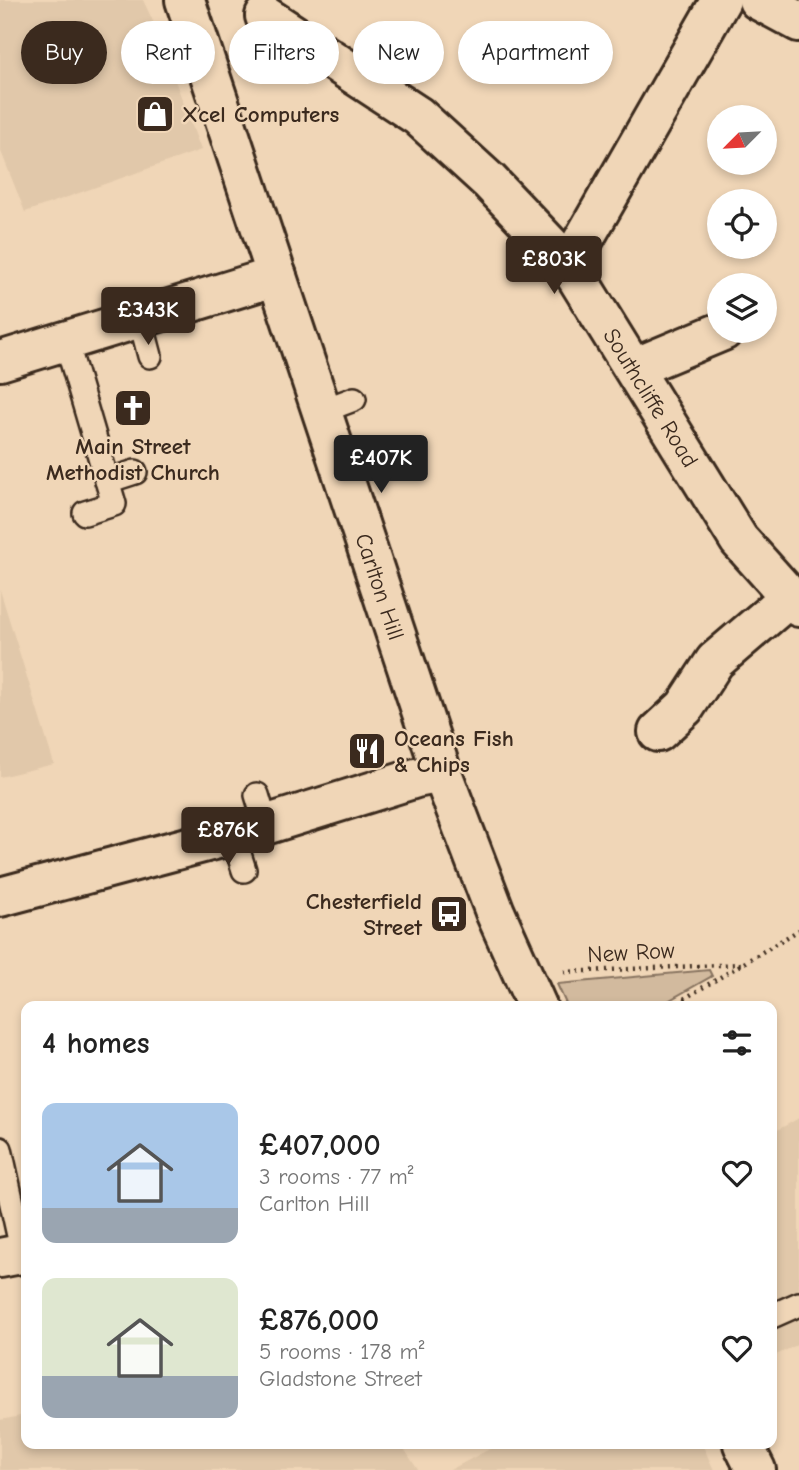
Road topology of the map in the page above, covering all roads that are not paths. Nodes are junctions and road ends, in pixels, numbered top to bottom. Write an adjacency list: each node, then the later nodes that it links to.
1 (186, 0): 7 (street, Carlton Hill)
2 (721, 0): 6 (street)
3 (758, 0): 5 (street)
4 (265, 16): 6 (street, Southcliffe Road)
5 (799, 22)
6 (569, 265): 13 (street, Southcliffe Road)
7 (278, 276): 8 (street); 19 (street, Carlton Hill)
8 (139, 318): 10 (street); 11 (lane)
9 (707, 338): 13 (street)
10 (66, 341): 12 (street); 15 (lane)
11 (150, 356)
12 (0, 361)
13 (634, 368): 17 (street, Southcliffe Road)
14 (135, 472): 15 (lane)
15 (107, 481): 16 (lane)
16 (85, 513)
17 (794, 602): 18 (street)
18 (658, 732)
19 (442, 773): 20 (street); 21 (street, Carlton Hill)
20 (0, 897)
21 (529, 990)
22 (0, 1149): 23 (lane)
23 (17, 1255)
24 (799, 1304): 25 (lane)
25 (777, 1314)
26 (746, 1449): 27 (street)
27 (756, 1470)

